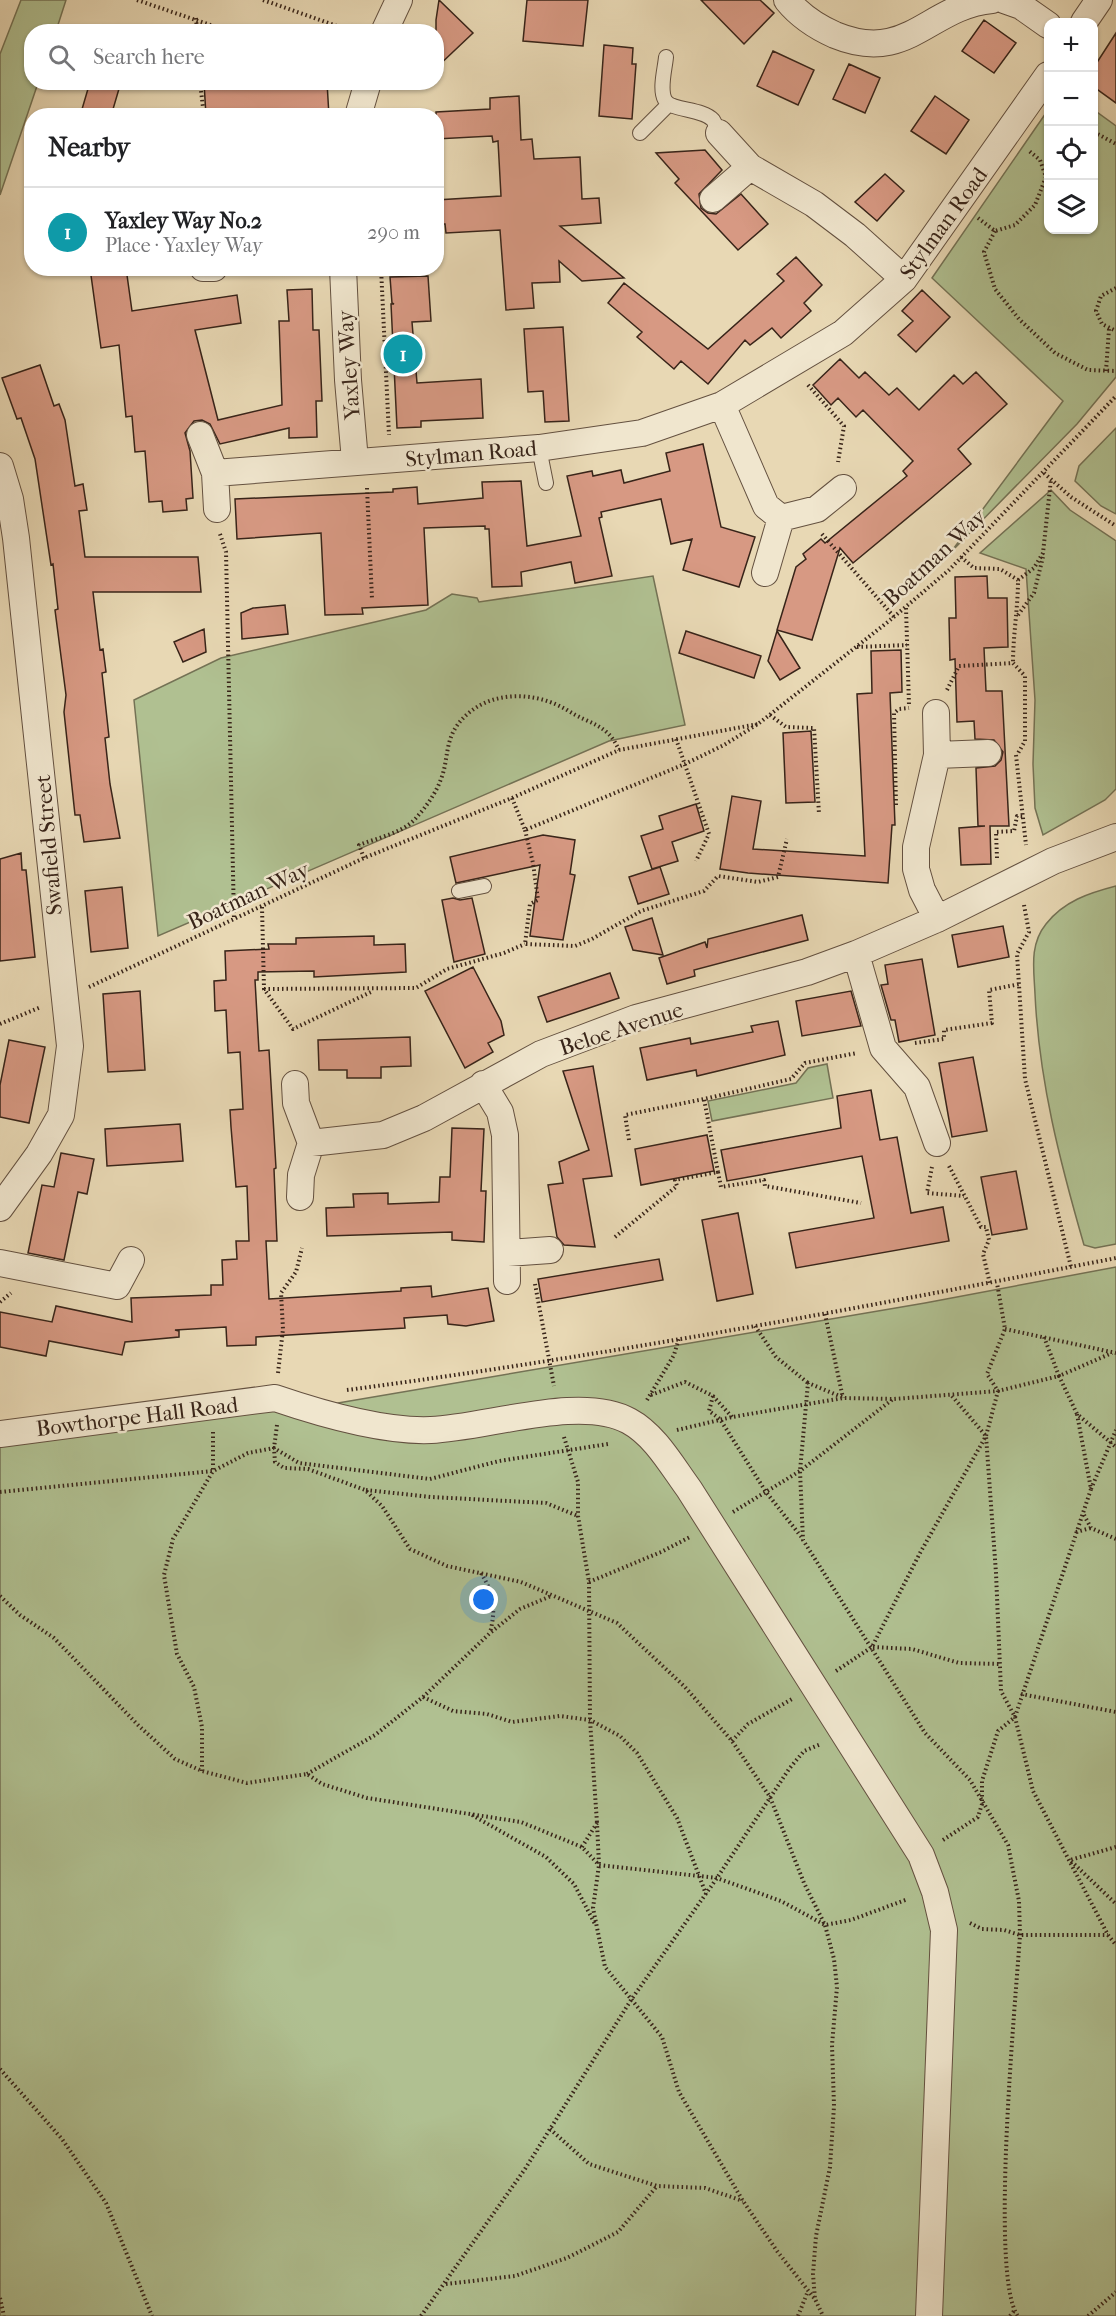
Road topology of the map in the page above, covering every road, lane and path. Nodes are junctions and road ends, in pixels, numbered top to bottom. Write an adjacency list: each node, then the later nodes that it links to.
1 (137, 0): 8 (path)
2 (263, 0): 13 (path)
3 (399, 0): 14 (street)
4 (787, 0): 5 (street)
5 (992, 0)
6 (1004, 0): 10 (street)
7 (1100, 0): 9 (street)
8 (196, 18): 11 (path); 12 (path)
9 (1087, 18)
10 (1044, 22)
11 (196, 24)
12 (211, 24)
13 (331, 24)
14 (388, 24)
15 (666, 57): 19 (lane)
16 (1044, 81): 24 (street, Stylman Road)
17 (201, 90): 20 (path)
18 (366, 90): 21 (street)
19 (669, 104): 22 (lane); 23 (lane)
20 (203, 108)
21 (360, 108)
22 (640, 133)
23 (719, 133): 27 (street)
24 (1008, 133): 29 (street, Stylman Road); 30 (path)
25 (1098, 134): 26 (path)
26 (1116, 144)
27 (750, 167): 28 (street); 33 (street)
28 (713, 199)
29 (959, 203): 30 (path); 33 (street, Stylman Road)
30 (995, 231): 38 (path)
31 (343, 276): 44 (street, Yaxley Way)
32 (381, 276): 44 (path)
33 (904, 279): 37 (street, Stylman Road)
34 (1116, 288): 35 (path)
35 (1109, 329): 36 (path); 38 (path)
36 (1116, 331)
37 (791, 366): 41 (street, Stylman Road); 50 (path)
38 (1106, 371): 39 (path)
39 (1116, 371)
40 (1116, 396): 46 (path, Boatman Way)
41 (722, 405): 43 (street, Stylman Road); 51 (street)
42 (201, 435): 47 (street)
43 (539, 448): 44 (street, Stylman Road); 49 (lane)
44 (371, 460): 47 (street, Stylman Road); 58 (path)
45 (0, 466): 94 (street, Swafield Street)
46 (1044, 472): 48 (path); 55 (path, Boatman Way)
47 (215, 473): 52 (street)
48 (1051, 479): 53 (path); 54 (path)
49 (546, 483)
50 (843, 488): 51 (street)
51 (793, 516): 56 (street); 61 (path)
52 (217, 518): 87 (path)
53 (1116, 526)
54 (1043, 553): 57 (path); 60 (path)
55 (962, 557): 57 (path); 59 (path, Boatman Way)
56 (765, 573)
57 (1018, 579): 60 (path)
58 (372, 599)
59 (906, 607): 61 (path, Boatman Way); 62 (path)
60 (1018, 615): 64 (path)
61 (894, 617): 63 (path, Boatman Way)
62 (907, 645): 63 (path); 75 (path)
63 (856, 647): 66 (path, Boatman Way)
64 (1013, 663): 65 (path); 72 (path)
65 (936, 712): 71 (street)
66 (770, 715): 67 (path, Boatman Way); 76 (path)
67 (758, 724): 68 (path, Boatman Way); 73 (path, Boatman Way)
68 (676, 739): 69 (path, Boatman Way); 73 (path)
69 (619, 750): 74 (path, Boatman Way); 81 (path)
70 (988, 753): 71 (street); 72 (path)
71 (937, 755): 88 (street)
72 (1017, 755): 77 (path)
73 (685, 764): 78 (path, Boatman Way); 82 (path)
74 (512, 798): 78 (path); 81 (path, Boatman Way)
75 (896, 812)
76 (819, 814)
77 (1023, 816): 83 (path); 83 (path)
78 (525, 830): 89 (path)
79 (1116, 837): 83 (street, Beloe Avenue)
80 (787, 839): 89 (path)
81 (364, 858): 86 (path, Boatman Way)
82 (696, 861)
83 (1018, 878): 88 (street, Beloe Avenue); 91 (path)
84 (484, 886): 85 (lane)
85 (459, 891)
86 (262, 907): 87 (path, Boatman Way); 92 (path)
87 (234, 919): 94 (path, Boatman Way)
88 (937, 919): 90 (street, Beloe Avenue)
89 (525, 944): 93 (path)
90 (856, 954): 97 (street); 99 (street, Beloe Avenue)
91 (1020, 984): 96 (path); 117 (path)
92 (264, 990): 93 (path); 93 (path)
93 (375, 990)
94 (63, 998): 95 (path, Boatman Way); 109 (street, Swafield Street)
95 (0, 1024)
96 (944, 1030)
97 (883, 1048): 100 (path); 103 (street)
98 (295, 1084): 102 (street)
99 (483, 1084): 102 (street, Beloe Avenue); 113 (street)
100 (704, 1099): 101 (path); 104 (path)
101 (629, 1140)
102 (310, 1143): 107 (street)
103 (937, 1143): 106 (path)
104 (718, 1172): 108 (path); 110 (path)
105 (927, 1193): 106 (path)
106 (964, 1196): 120 (path)
107 (300, 1197)
108 (861, 1203)
109 (0, 1208)
110 (615, 1237)
111 (302, 1248): 134 (path)
112 (550, 1250): 113 (street)
113 (507, 1253): 118 (street)
114 (1116, 1258): 117 (path)
115 (131, 1260): 116 (street)
116 (0, 1263)
117 (1071, 1267): 119 (path)
118 (507, 1281)
119 (997, 1282): 120 (path); 123 (path)
120 (990, 1284): 121 (path)
121 (825, 1314): 122 (path); 129 (path)
122 (755, 1326): 125 (path); 129 (path)
123 (1005, 1329): 124 (path); 141 (path)
124 (1044, 1336): 127 (path); 127 (path)
125 (679, 1338): 128 (path); 131 (path)
126 (544, 1339): 128 (path)
127 (1114, 1353)
128 (550, 1360): 130 (path); 136 (path)
129 (808, 1383): 144 (path)
130 (336, 1391)
131 (651, 1396): 132 (path); 138 (path)
132 (713, 1396): 137 (path); 147 (path)
133 (952, 1396): 141 (path)
134 (274, 1398): 136 (street); 140 (street, Bowthorpe Hall Road); 145 (path)
135 (894, 1399): 144 (path)
136 (555, 1413): 138 (street); 149 (path)
137 (732, 1416)
138 (629, 1421): 150 (street)
139 (1116, 1430): 143 (path)
140 (0, 1434)
141 (986, 1436): 161 (path); 162 (path)
142 (215, 1438): 171 (path)
143 (1114, 1445): 146 (path); 146 (path)
144 (800, 1472): 147 (path); 154 (path)
145 (365, 1490): 149 (path); 155 (path)
146 (1091, 1490): 148 (path)
147 (766, 1492): 150 (path); 154 (path)
148 (1084, 1514): 151 (path); 152 (path)
149 (578, 1516): 156 (path)
150 (711, 1525): 156 (path); 163 (street)
151 (1091, 1528): 152 (path); 153 (path)
152 (1076, 1533): 164 (path)
153 (1116, 1539)
154 (803, 1540): 161 (path)
155 (480, 1573): 158 (path); 160 (path)
156 (589, 1582): 159 (path)
157 (0, 1596): 171 (path)
158 (552, 1596): 159 (path); 160 (path)
159 (590, 1611): 168 (path); 170 (path)
160 (490, 1633): 165 (path)
161 (872, 1647): 162 (path); 163 (path); 174 (path)
162 (1000, 1664): 167 (path)
163 (813, 1687): 169 (street); 170 (path)
164 (1021, 1694): 166 (path); 167 (path)
165 (423, 1697): 168 (path); 172 (path)
166 (1116, 1712)
167 (1015, 1717): 174 (path); 180 (path)
168 (590, 1719): 176 (path); 182 (path)
169 (844, 1736): 173 (path); 179 (street)
170 (732, 1741): 173 (path)
171 (202, 1771): 172 (path)
172 (307, 1774): 175 (path)
173 (770, 1797): 183 (path); 187 (path)
174 (982, 1804): 179 (path); 190 (path)
175 (469, 1814): 177 (path); 188 (path)
176 (597, 1823): 177 (path); 181 (path)
177 (582, 1847): 181 (path)
178 (1116, 1847): 180 (path)
179 (921, 1855): 184 (street)
180 (1070, 1860): 186 (path); 191 (path)
181 (599, 1865): 182 (path); 188 (path)
182 (699, 1876): 183 (path); 185 (path)
183 (717, 1878): 185 (path); 187 (path)
184 (935, 1892): 187 (path); 189 (street)
185 (706, 1894): 193 (path)
186 (1116, 1904)
187 (825, 1925): 202 (path)
188 (598, 1930): 193 (path)
189 (944, 1930): 190 (path); 209 (street)
190 (1020, 1935): 191 (path); 203 (path)
191 (1108, 1935): 192 (path)
192 (1116, 1945)
193 (631, 2000): 195 (path); 197 (path)
194 (0, 2069): 205 (path)
195 (550, 2129): 196 (path); 198 (path)
196 (657, 2186): 197 (path); 198 (path)
197 (742, 2200): 199 (path)
198 (446, 2284): 206 (path)
199 (808, 2291): 202 (path); 207 (path)
200 (1116, 2292): 212 (path)
201 (0, 2298): 204 (path)
202 (814, 2298): 208 (path)
203 (1014, 2311): 210 (path); 211 (path)
204 (4, 2316)
205 (152, 2316)
206 (421, 2316)
207 (798, 2316)
208 (822, 2316)
209 (929, 2316)
210 (1010, 2316)
211 (1018, 2316)
212 (1088, 2316)

